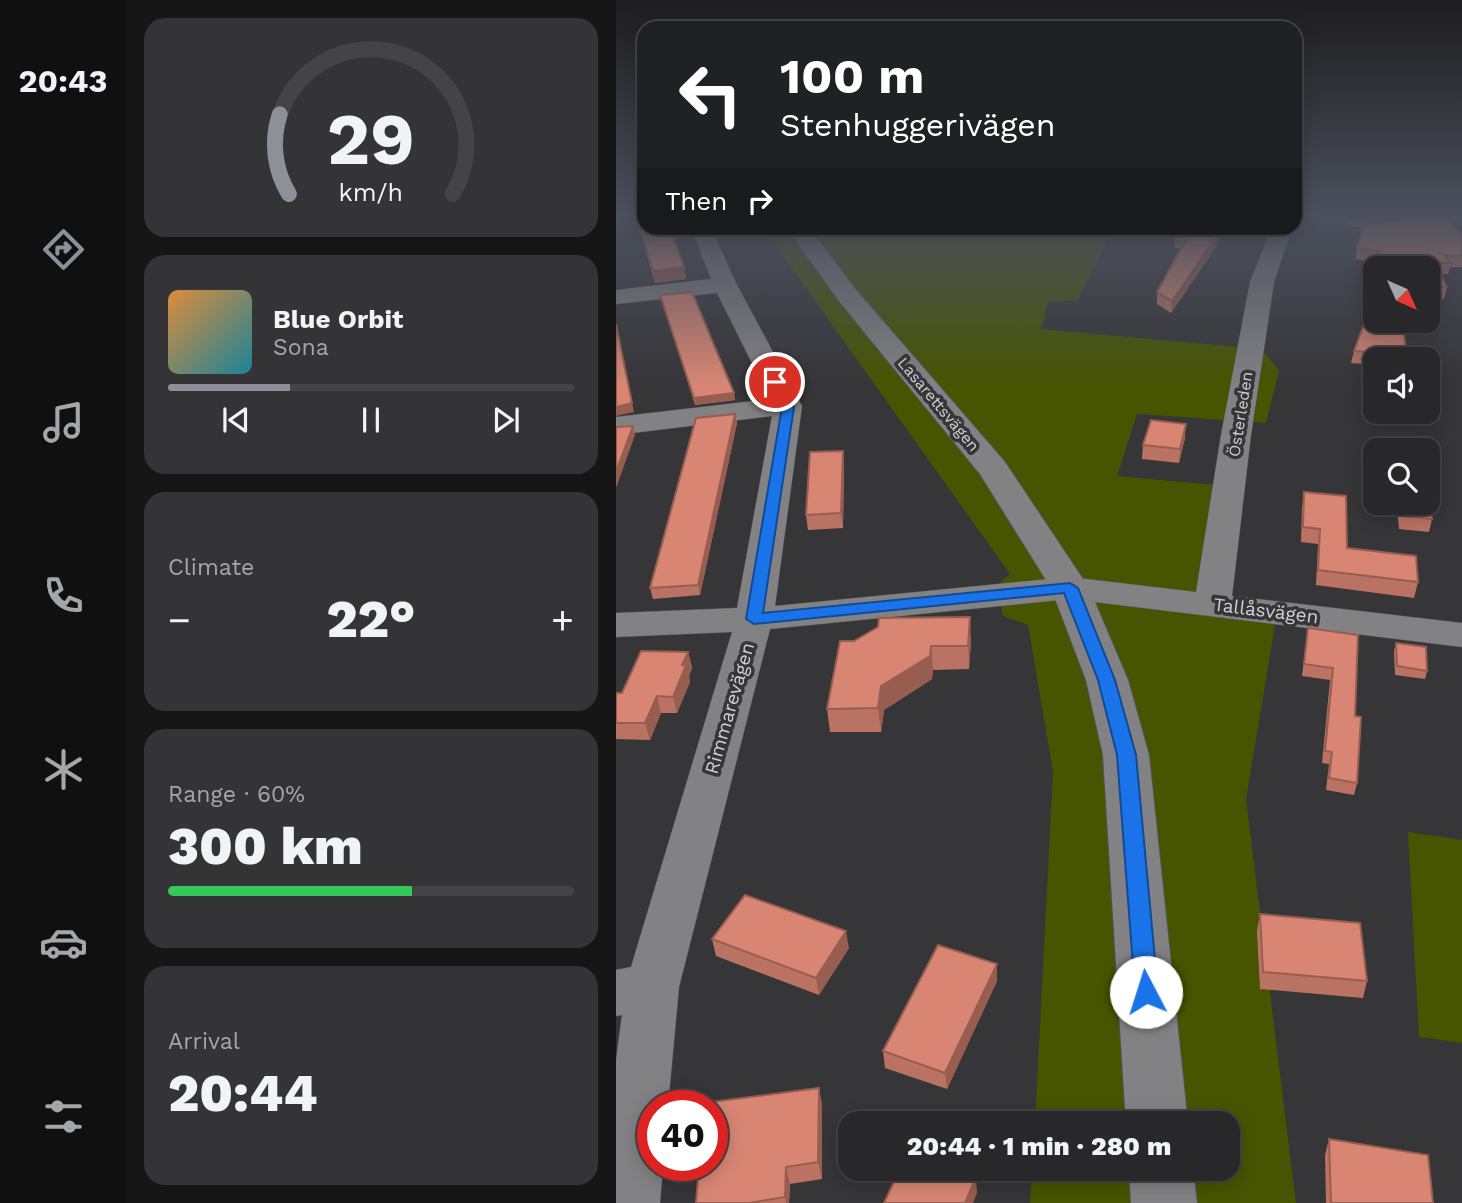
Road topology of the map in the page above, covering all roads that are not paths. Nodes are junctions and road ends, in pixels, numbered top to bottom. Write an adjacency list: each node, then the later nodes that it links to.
1 (720, 274): 4 (street)
2 (832, 274): 8 (street, Lasarettsvägen)
3 (1265, 274): 9 (street, Österleden)
4 (725, 285): 5 (street); 6 (street)
5 (616, 297)
6 (788, 407): 7 (street); 10 (street, Rimmarevägen)
7 (616, 426)
8 (1070, 588): 9 (street, Tallåsvägen); 10 (street, Tallåsvägen); 14 (street)
9 (1213, 603): 12 (street, Tallåsvägen)
10 (754, 619): 11 (street, Tallåsvägen); 13 (street, Rimmarevägen)
11 (616, 625)
12 (1462, 635)
13 (634, 990): 16 (street, Rimmarevägen)
14 (1156, 1111)
15 (1162, 1181): 17 (street)
16 (629, 1203)
17 (1164, 1203)

